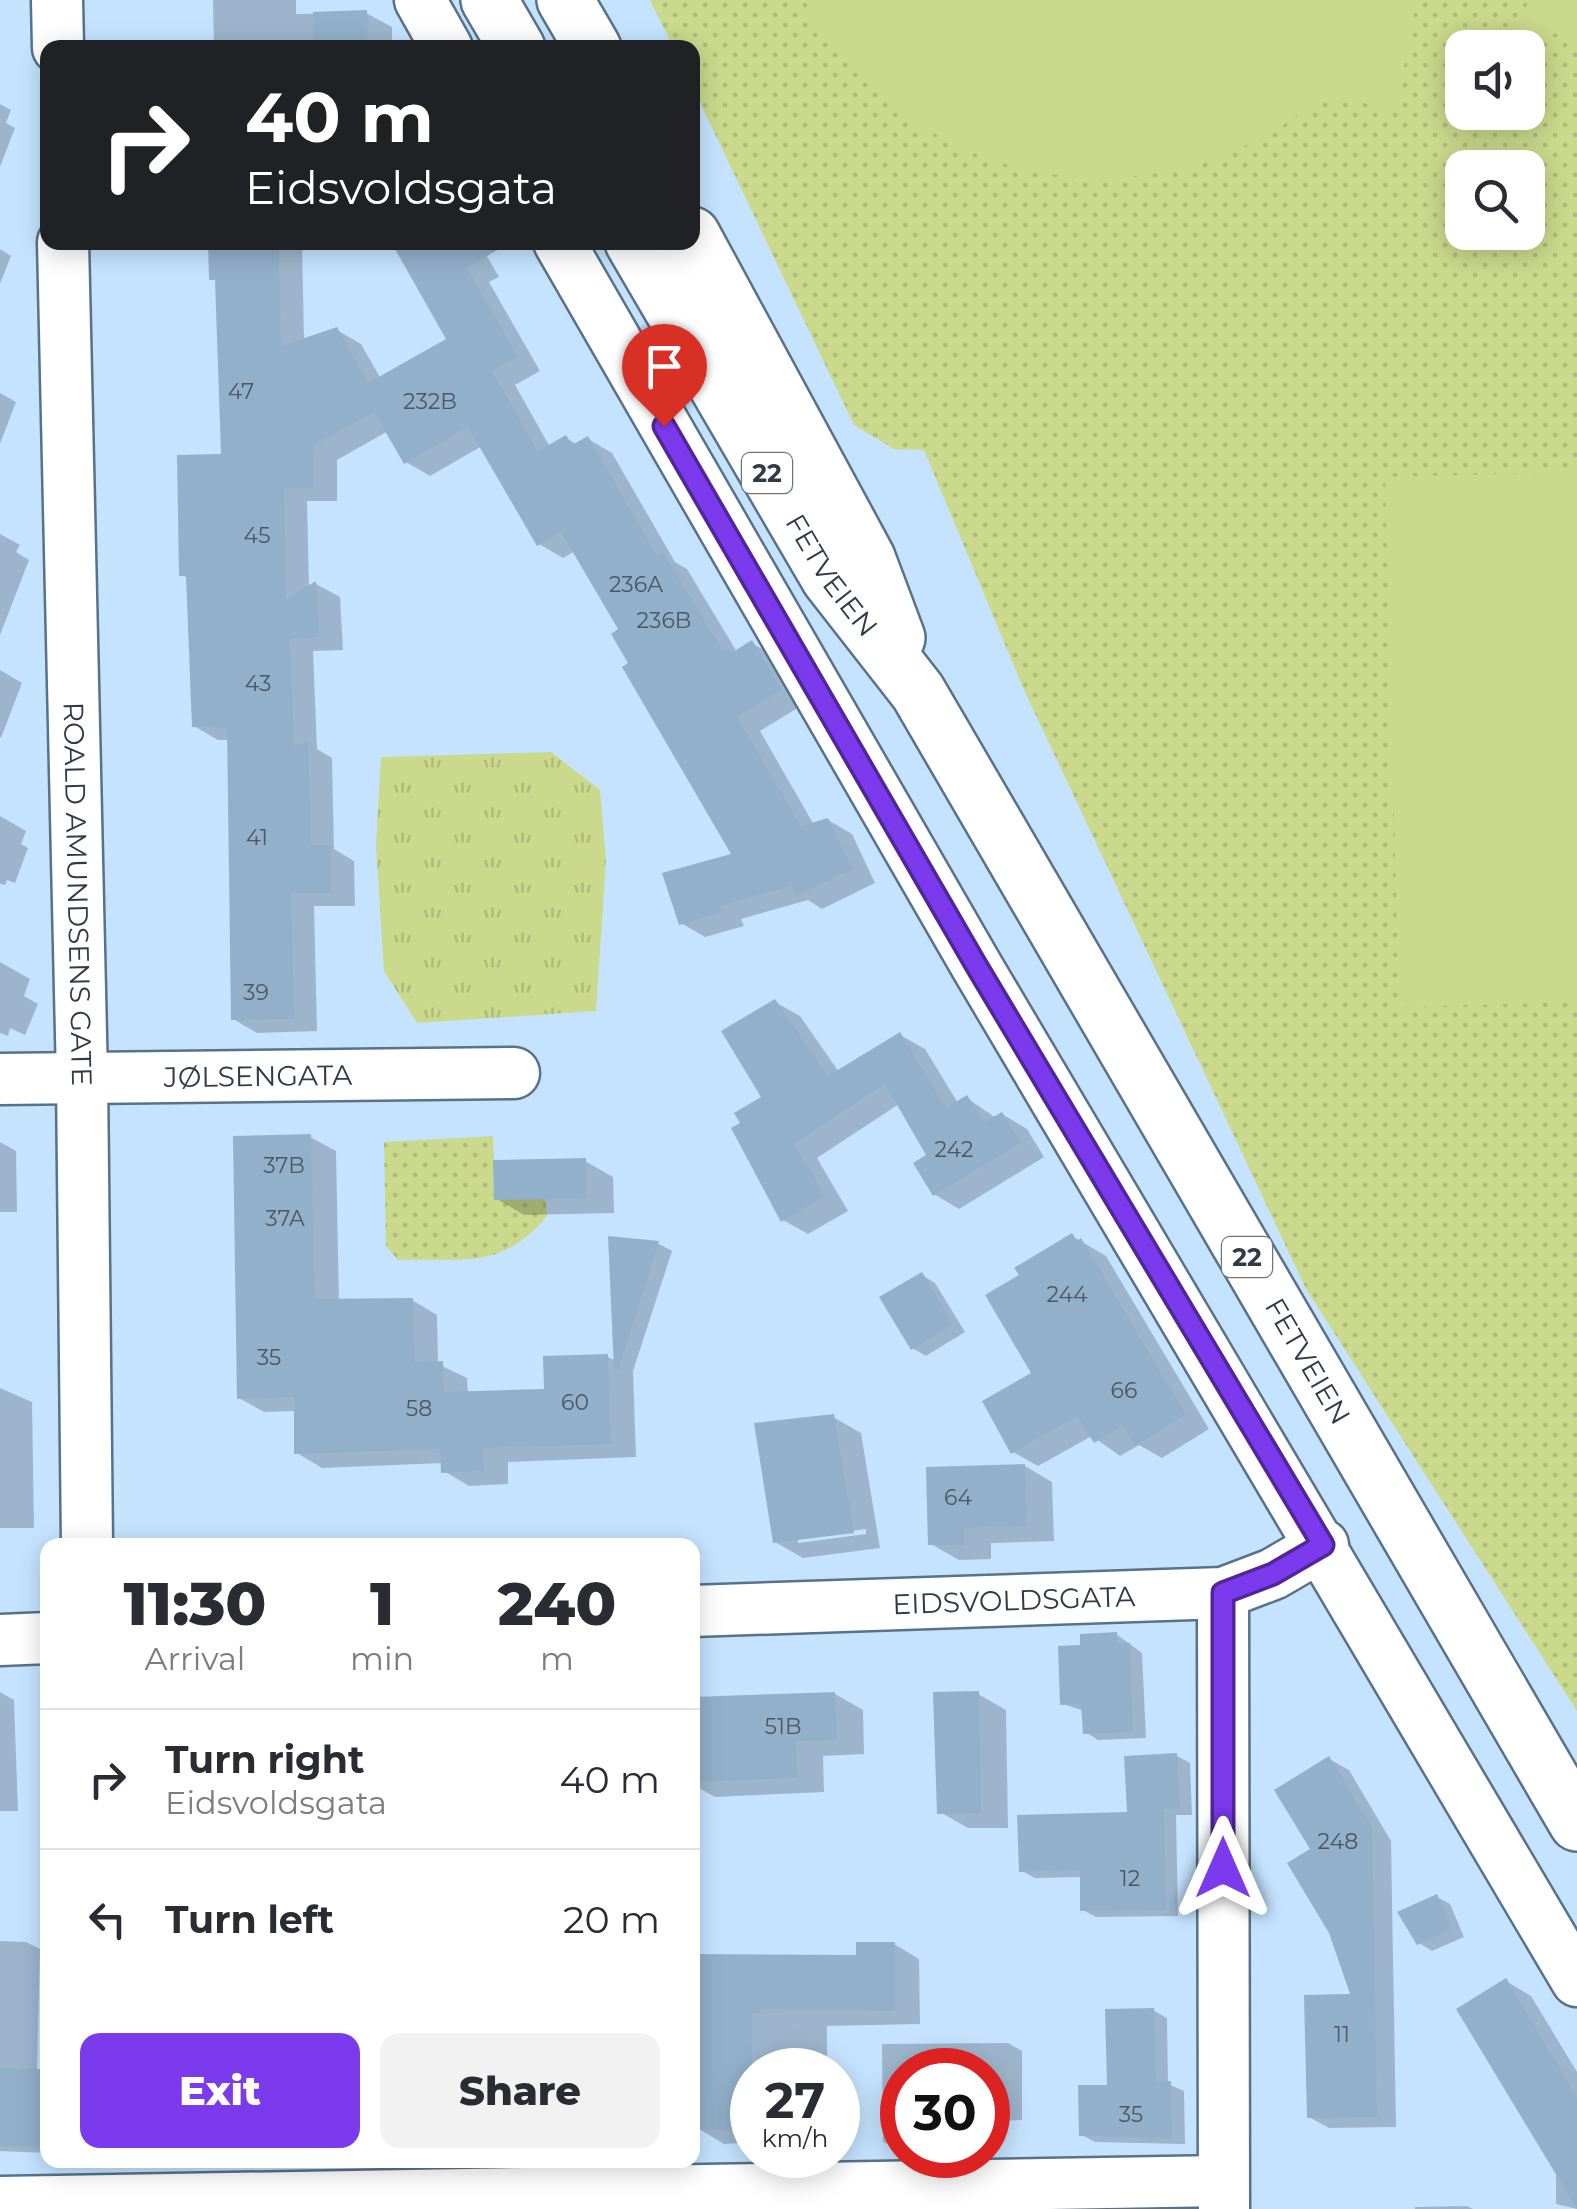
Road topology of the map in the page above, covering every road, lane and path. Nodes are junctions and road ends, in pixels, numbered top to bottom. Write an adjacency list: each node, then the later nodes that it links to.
1 (57, 0): 6 (street)
2 (420, 0): 7 (street)
3 (489, 0): 8 (highway)
4 (565, 0): 9 (highway)
5 (583, 0): 10 (highway)
6 (58, 40)
7 (442, 40)
8 (512, 40)
9 (589, 40)
10 (592, 40)
11 (700, 249): 15 (highway, FETVEIEN / 22)
12 (63, 250): 18 (street, ROALD AMUNDSENS GATE)
13 (564, 250): 20 (street)
14 (638, 250): 15 (highway, FETVEIEN / 22)
15 (918, 692): 25 (highway, FETVEIEN / 22)
16 (514, 1073): 18 (street, JØLSENGATA)
17 (0, 1079): 18 (street, JØLSENGATA)
18 (82, 1079): 19 (street, ROALD AMUNDSENS GATE)
19 (86, 1538)
20 (1323, 1545): 21 (street, EIDSVOLDSGATA); 26 (street)
21 (1223, 1593): 22 (street, EIDSVOLDSGATA); 28 (street)
22 (700, 1611)
23 (40, 1638): 24 (street)
24 (0, 1640)
25 (1577, 1823)
26 (1577, 1980)
27 (89, 2191): 28 (street); 29 (street)
28 (1224, 2195)
29 (0, 2202)

